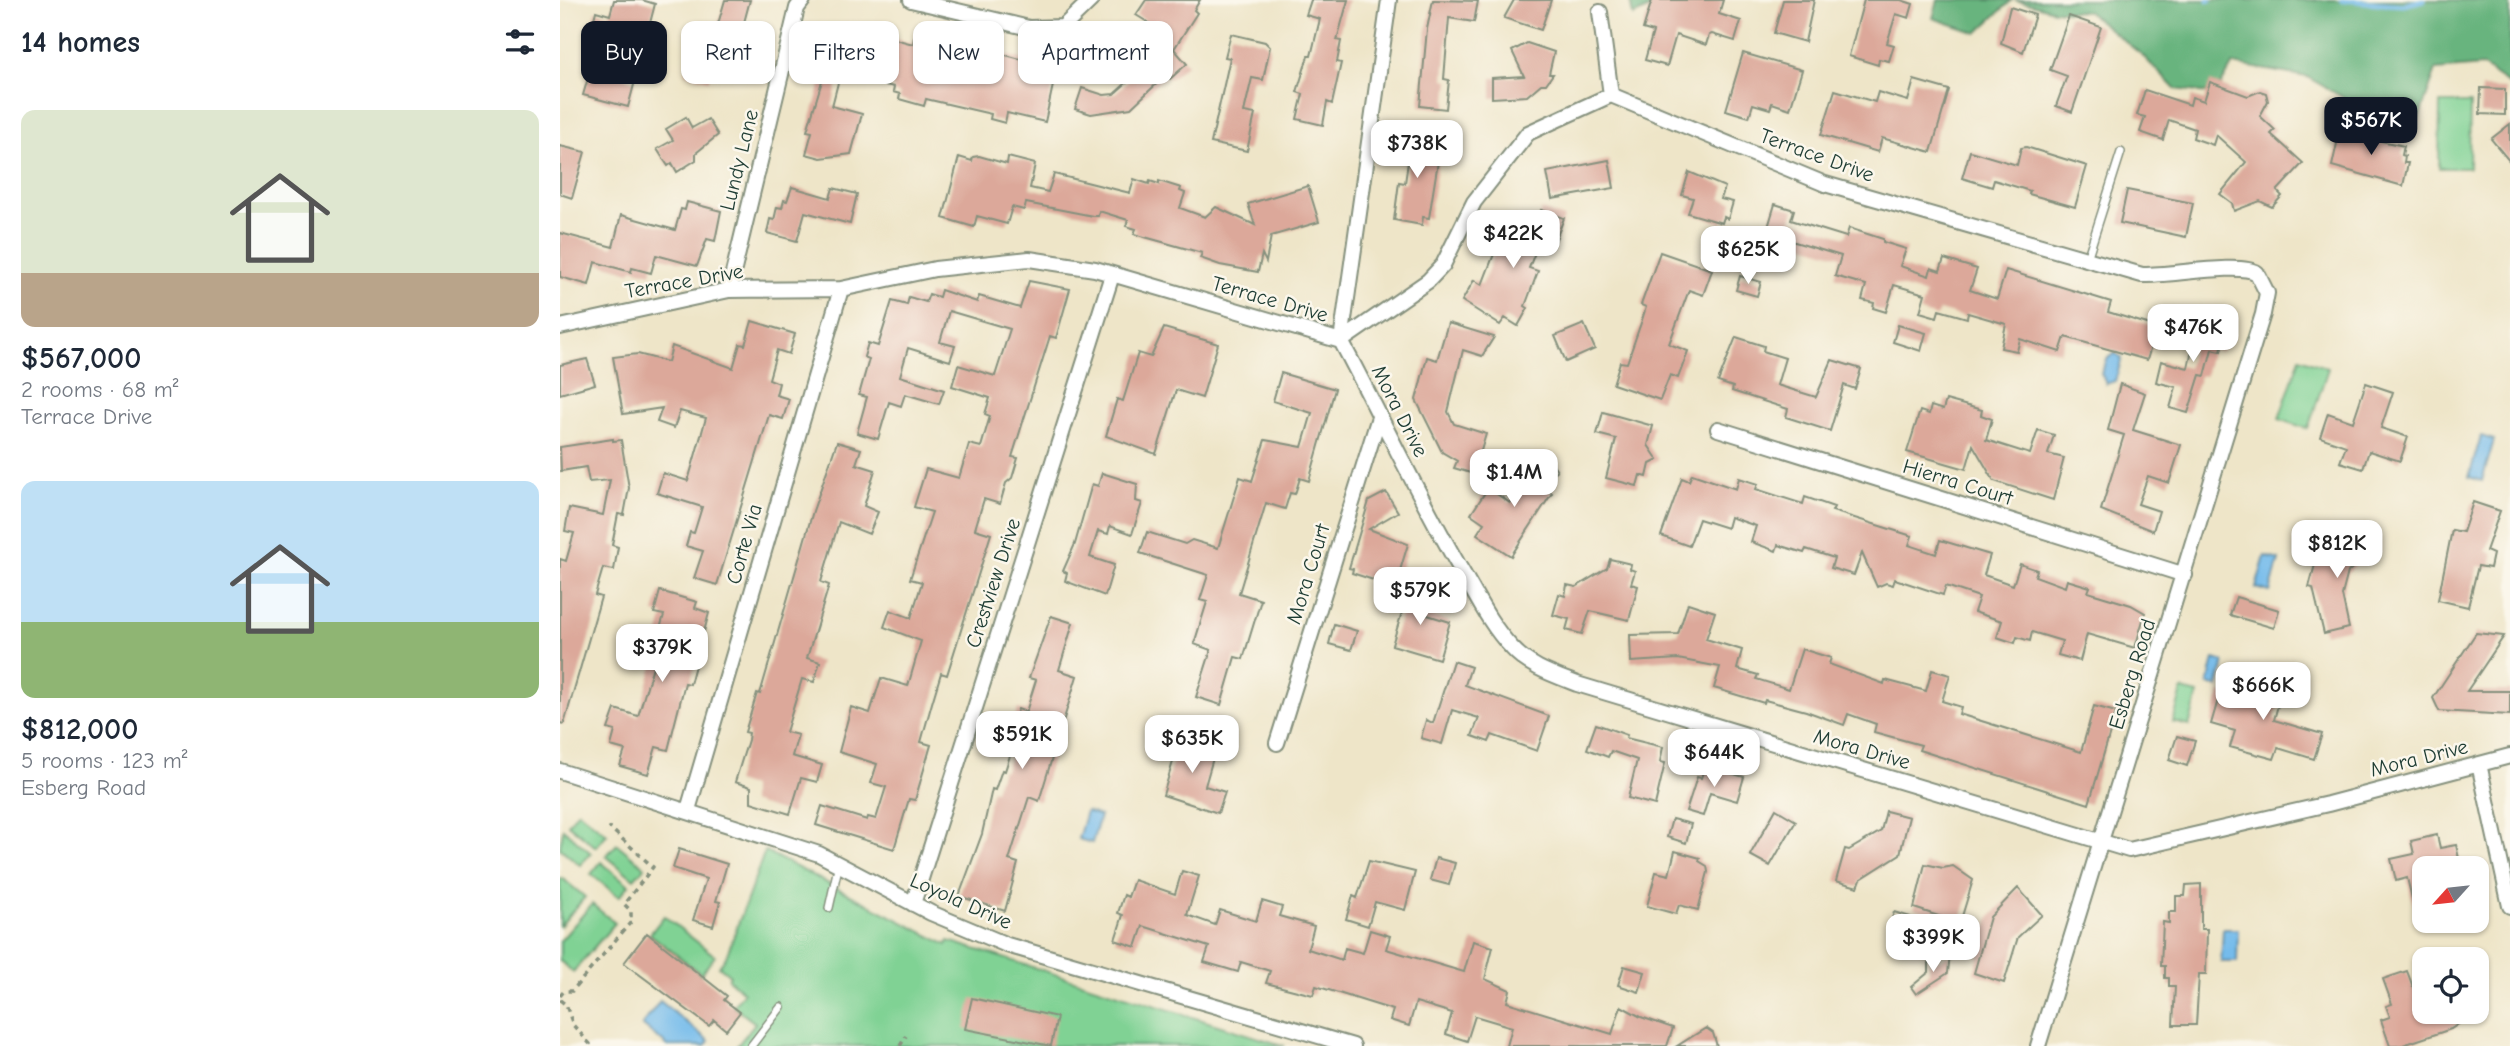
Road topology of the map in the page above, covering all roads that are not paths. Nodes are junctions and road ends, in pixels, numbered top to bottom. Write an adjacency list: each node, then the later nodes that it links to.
1 (803, 0): 11 (street, Lundy Lane)
2 (911, 0): 3 (street)
3 (1091, 0)
4 (1390, 0): 14 (street)
5 (1600, 12): 6 (street)
6 (1611, 95): 8 (street, Terrace Drive); 14 (street, Terrace Drive)
7 (2121, 152): 8 (lane)
8 (2087, 259): 12 (street, Terrace Drive)
9 (1112, 275): 10 (street, Terrace Drive); 14 (street, Terrace Drive); 25 (street, Crestview Drive)
10 (841, 289): 11 (street, Terrace Drive); 22 (street, Corte Via)
11 (729, 290): 13 (street, Terrace Drive)
12 (2263, 314): 17 (street, Esberg Road)
13 (560, 327)
14 (1341, 341): 15 (street, Mora Drive)
15 (1379, 417): 18 (street, Mora Court); 23 (street, Mora Drive)
16 (1718, 429): 17 (street, Hierra Court)
17 (2185, 575): 23 (street, Esberg Road)
18 (1277, 743)
19 (2510, 756): 20 (street, Mora Drive)
20 (2479, 764): 23 (street, Mora Drive); 26 (street)
21 (560, 771): 22 (street, Loyola Drive)
22 (688, 810): 24 (street, Loyola Drive)
23 (2101, 841): 31 (street, Esberg Road)
24 (840, 862): 25 (street, Loyola Drive); 27 (lane)
25 (913, 904): 30 (street, Loyola Drive)
26 (2510, 906)
27 (829, 908)
28 (780, 1007): 29 (lane)
29 (751, 1046)
30 (1353, 1046)
31 (2038, 1046)

